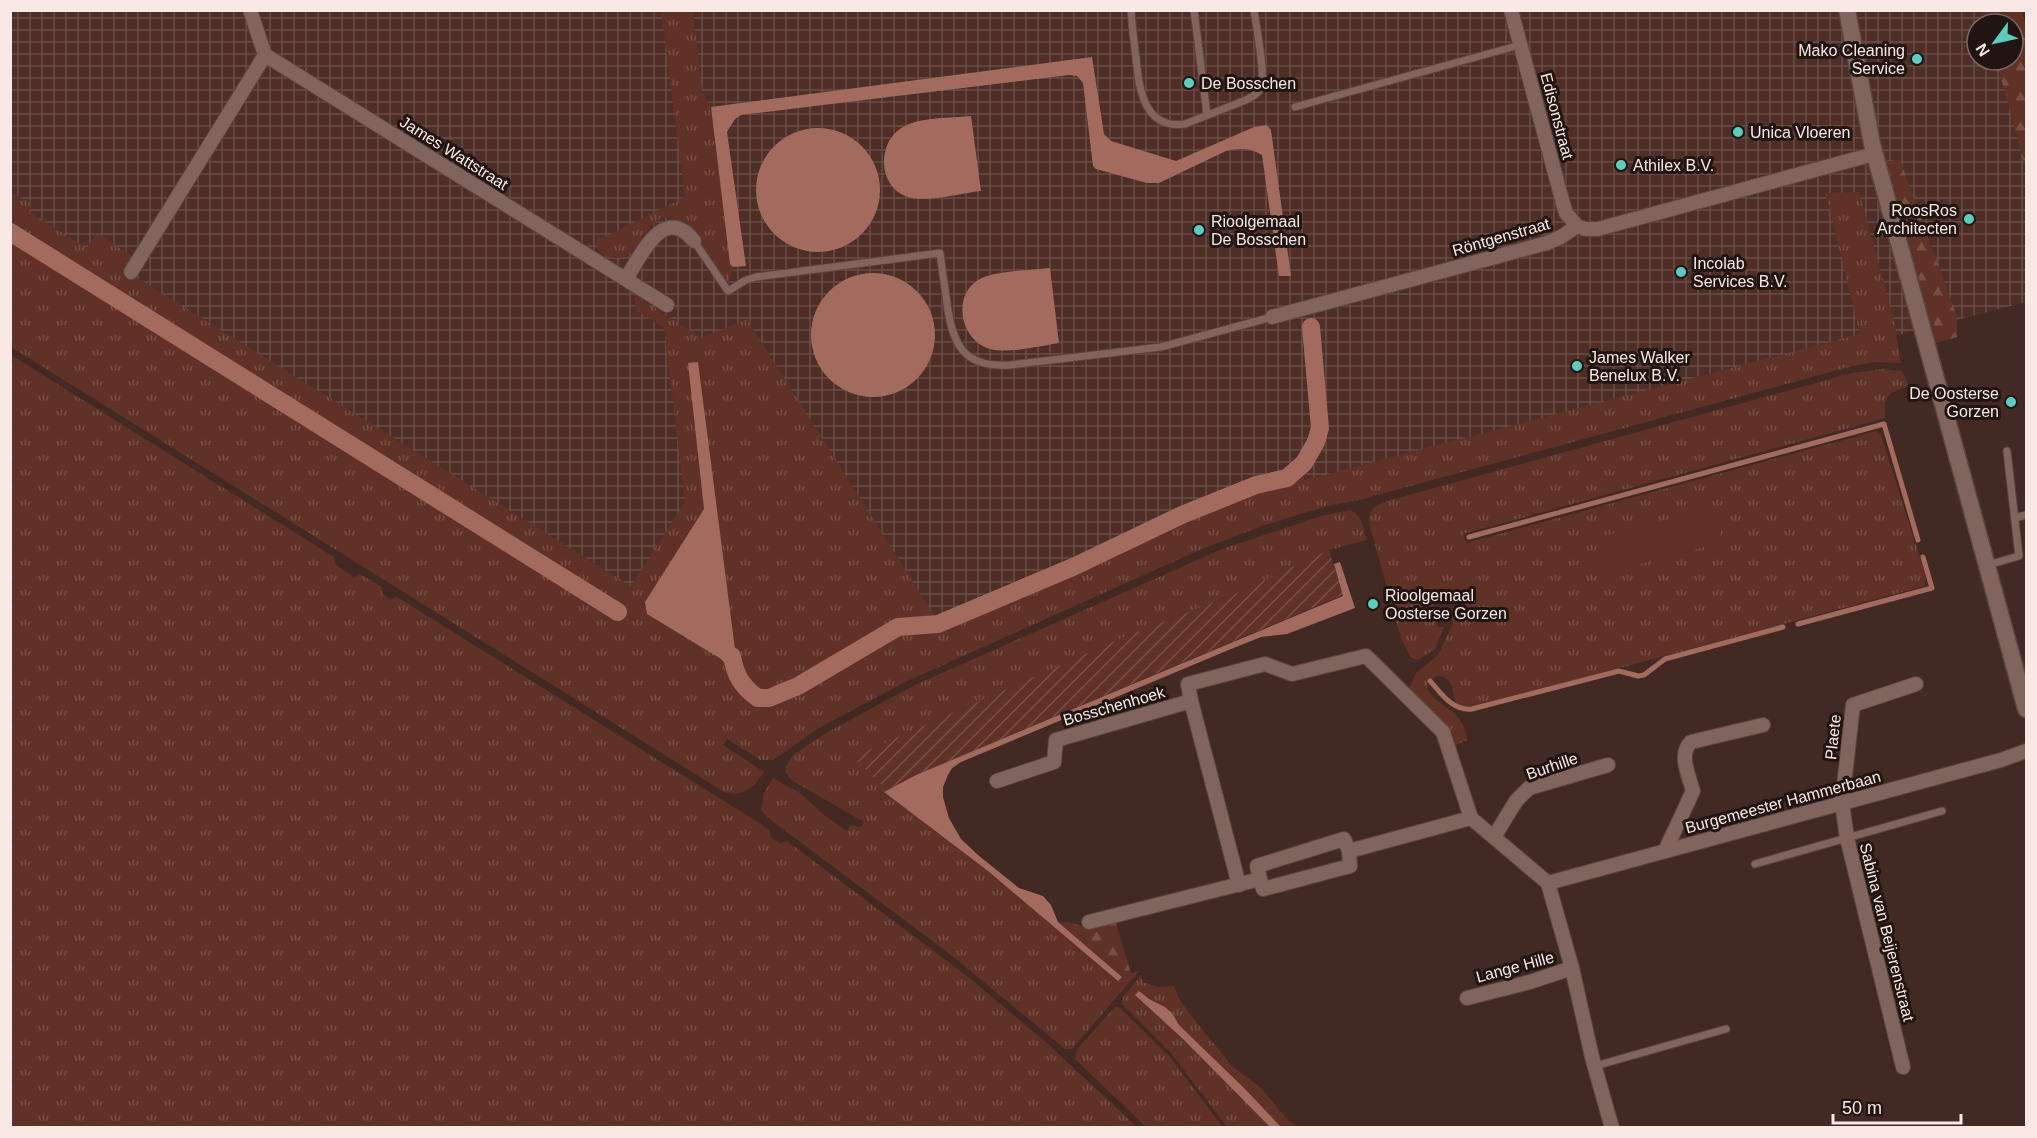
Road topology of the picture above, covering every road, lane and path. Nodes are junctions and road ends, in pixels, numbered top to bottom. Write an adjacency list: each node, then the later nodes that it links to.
1 (250, 10): 8 (street)
2 (1131, 10): 10 (lane)
3 (1194, 10): 10 (lane)
4 (1254, 10): 10 (lane)
5 (1511, 10): 7 (street, Edisonstraat)
6 (1847, 10): 11 (street)
7 (1520, 45): 9 (lane); 12 (street, Edisonstraat)
8 (265, 55): 14 (street); 15 (street, James Wattstraat)
9 (1295, 107)
10 (1207, 115)
11 (1874, 154): 12 (street); 21 (street)
12 (1577, 226): 17 (street, Röntgenstraat)
13 (694, 241): 15 (street); 17 (lane)
14 (132, 272)
15 (626, 279): 16 (street, James Wattstraat)
16 (667, 305)
17 (1272, 317)
18 (2007, 451): 20 (lane)
19 (2026, 515): 20 (lane)
20 (2014, 518): 21 (lane)
21 (1988, 565): 24 (street)
22 (1916, 684): 29 (street, Plaete)
23 (1191, 701): 28 (street, Bosschenhoek); 31 (street, Bosschenhoek); 39 (street, Bosschenhoek)
24 (2026, 709)
25 (1763, 725): 35 (street)
26 (2026, 751): 29 (street, Burgemeester Hammerbaan)
27 (1608, 765): 32 (street, Burhille)
28 (997, 780)
29 (1842, 803): 33 (street, Sabina van Beijerenstraat); 35 (street, Burgemeester Hammerbaan)
30 (1942, 811): 33 (lane)
31 (1472, 818): 32 (street); 34 (street)
32 (1494, 837): 38 (street)
33 (1847, 838): 36 (lane); 45 (street, Sabina van Beijerenstraat)
34 (1348, 851): 37 (street); 37 (street)
35 (1665, 851): 38 (street, Burgemeester Hammerbaan)
36 (1755, 864)
37 (1260, 879): 39 (street)
38 (1548, 883): 41 (street)
39 (1239, 885): 40 (street)
40 (1089, 922)
41 (1572, 968): 42 (street, Lange Hille); 44 (street)
42 (1467, 998)
43 (1726, 1029): 44 (lane)
44 (1595, 1066): 46 (street)
45 (1903, 1067)
46 (1612, 1128)

